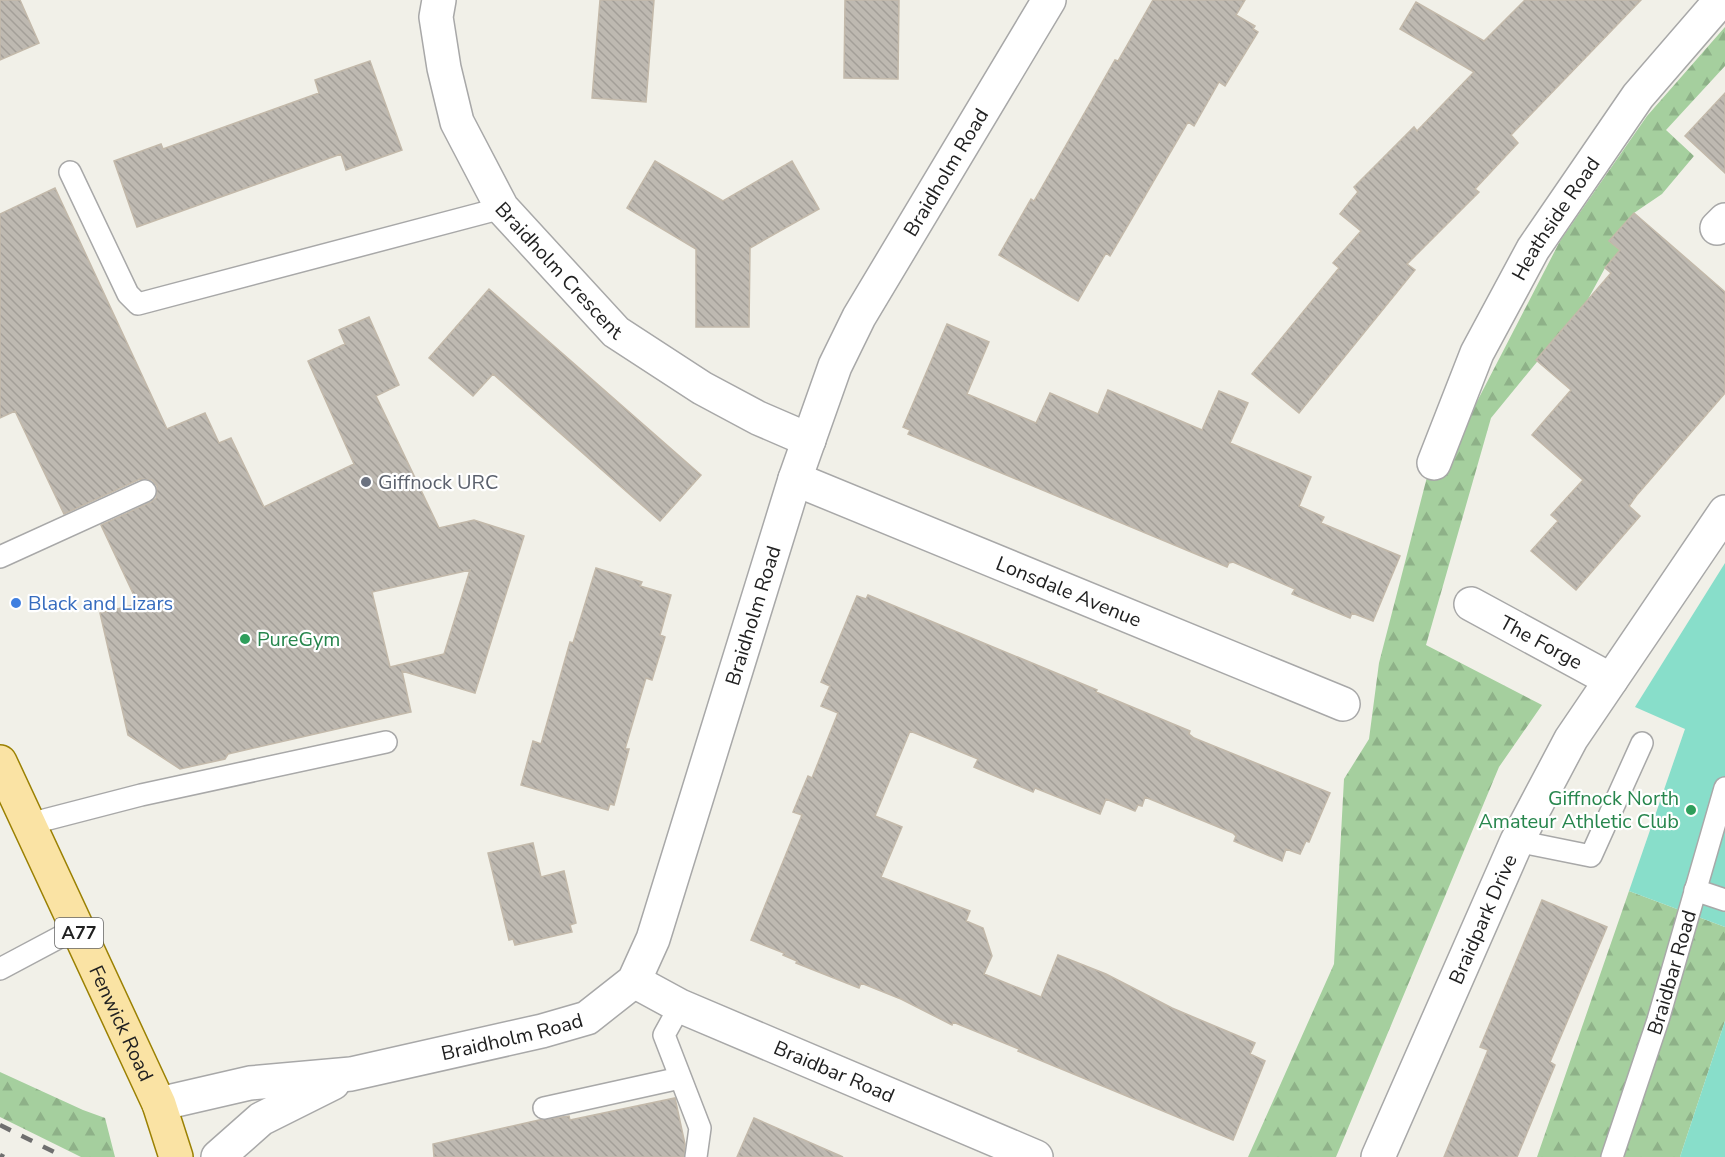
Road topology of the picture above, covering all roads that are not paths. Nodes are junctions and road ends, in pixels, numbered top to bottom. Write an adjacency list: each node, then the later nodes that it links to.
1 (439, 0): 5 (street, Braidholm Crescent)
2 (1049, 0): 6 (street, Braidholm Road)
3 (1722, 0): 7 (street, Heathside Road)
4 (70, 172): 5 (lane)
5 (502, 208): 6 (street, Braidholm Crescent)
6 (809, 440): 8 (street, Braidholm Road)
7 (1434, 463)
8 (795, 479): 14 (street, Lonsdale Avenue); 25 (street, Braidholm Road)
9 (145, 491): 11 (lane)
10 (1725, 512): 13 (street, Braidpark Drive)
11 (0, 557)
12 (1471, 604): 13 (street, The Forge)
13 (1611, 680): 20 (street, Braidpark Drive)
14 (1343, 704)
15 (386, 742): 19 (lane)
16 (1642, 743): 20 (lane)
17 (0, 762): 19 (main road, Fenwick Road / A77)
18 (1725, 788): 21 (lane, Braidbar Road)
19 (28, 824): 23 (main road, Fenwick Road / A77)
20 (1517, 840): 35 (street, Braidpark Drive)
21 (1695, 890): 22 (lane); 36 (lane, Braidbar Road)
22 (1725, 900)
23 (77, 928): 24 (lane); 29 (main road, Fenwick Road / A77)
24 (0, 969)
25 (634, 981): 26 (street, Braidbar Road); 27 (street, Braidholm Road)
26 (680, 1006): 28 (lane); 34 (street, Braidbar Road)
27 (351, 1074): 29 (street, Braidholm Road); 31 (street, Braidholm Road)
28 (680, 1078): 30 (lane); 33 (lane)
29 (159, 1104): 32 (main road, Fenwick Road / A77)
30 (544, 1108)
31 (230, 1153)
32 (176, 1157)
33 (696, 1157)
34 (1036, 1157)
35 (1378, 1157)
36 (1612, 1157)

